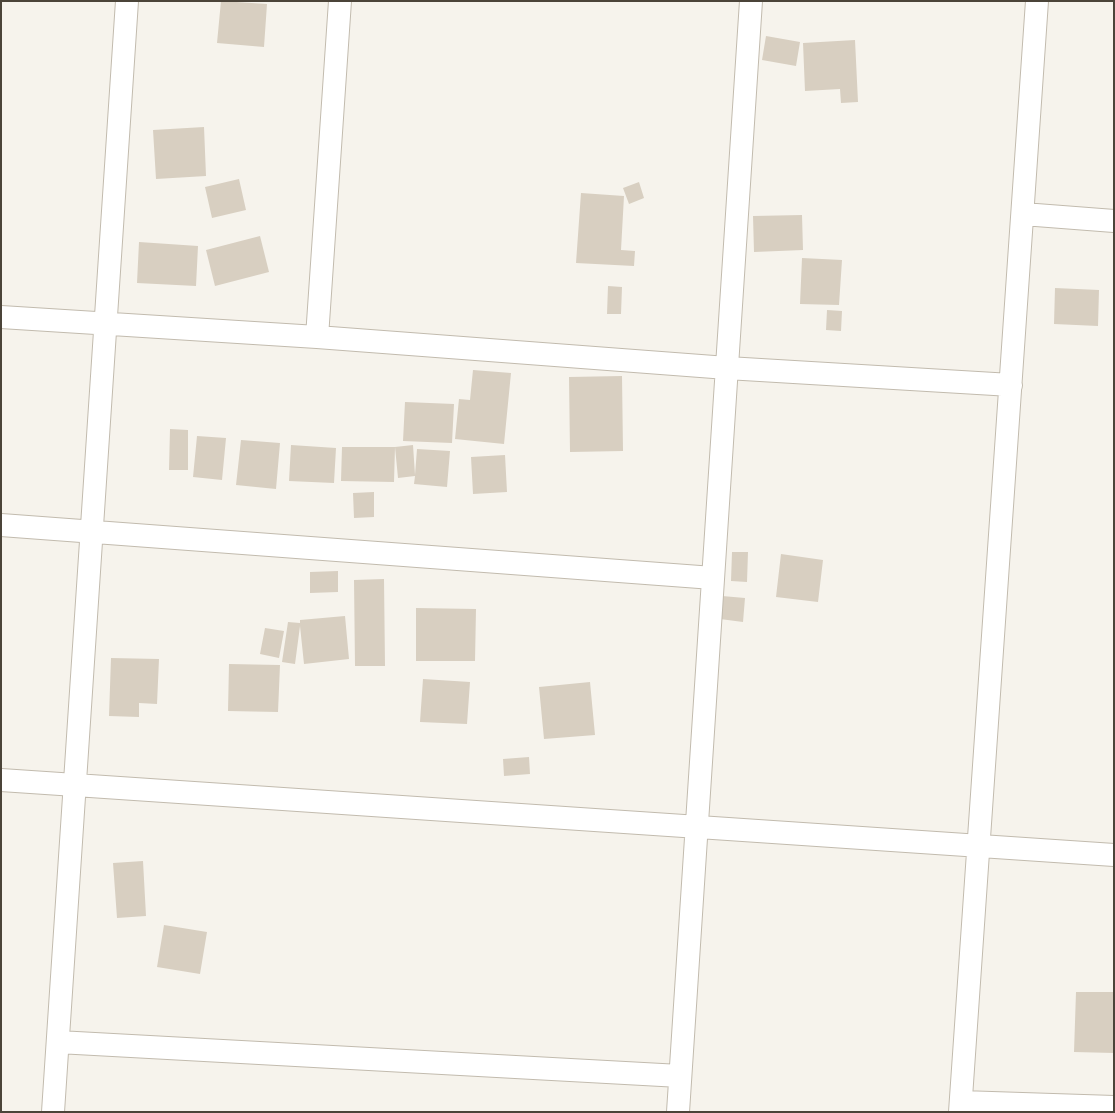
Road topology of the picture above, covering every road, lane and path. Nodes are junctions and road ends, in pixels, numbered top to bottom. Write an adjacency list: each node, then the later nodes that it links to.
1 (127, 1): 8 (street)
2 (340, 1): 9 (street)
3 (751, 1): 10 (street)
4 (1037, 1): 5 (street)
5 (1023, 214): 6 (street); 11 (street)
6 (1114, 221)
7 (1, 317): 8 (street)
8 (106, 325): 9 (street); 13 (street)
9 (317, 337): 10 (street)
10 (727, 368): 11 (street); 14 (street)
11 (1011, 386): 18 (street)
12 (1, 525): 13 (street)
13 (92, 531): 14 (street); 16 (street)
14 (713, 578): 17 (street)
15 (1, 780): 16 (street)
16 (75, 785): 17 (street); 20 (street)
17 (697, 827): 18 (street); 21 (street)
18 (979, 846): 19 (street); 22 (street)
19 (1114, 855)
20 (58, 1042): 21 (street); 24 (street)
21 (680, 1076): 25 (street)
22 (961, 1107): 23 (street)
23 (1114, 1107)
24 (54, 1112)
25 (678, 1112)

